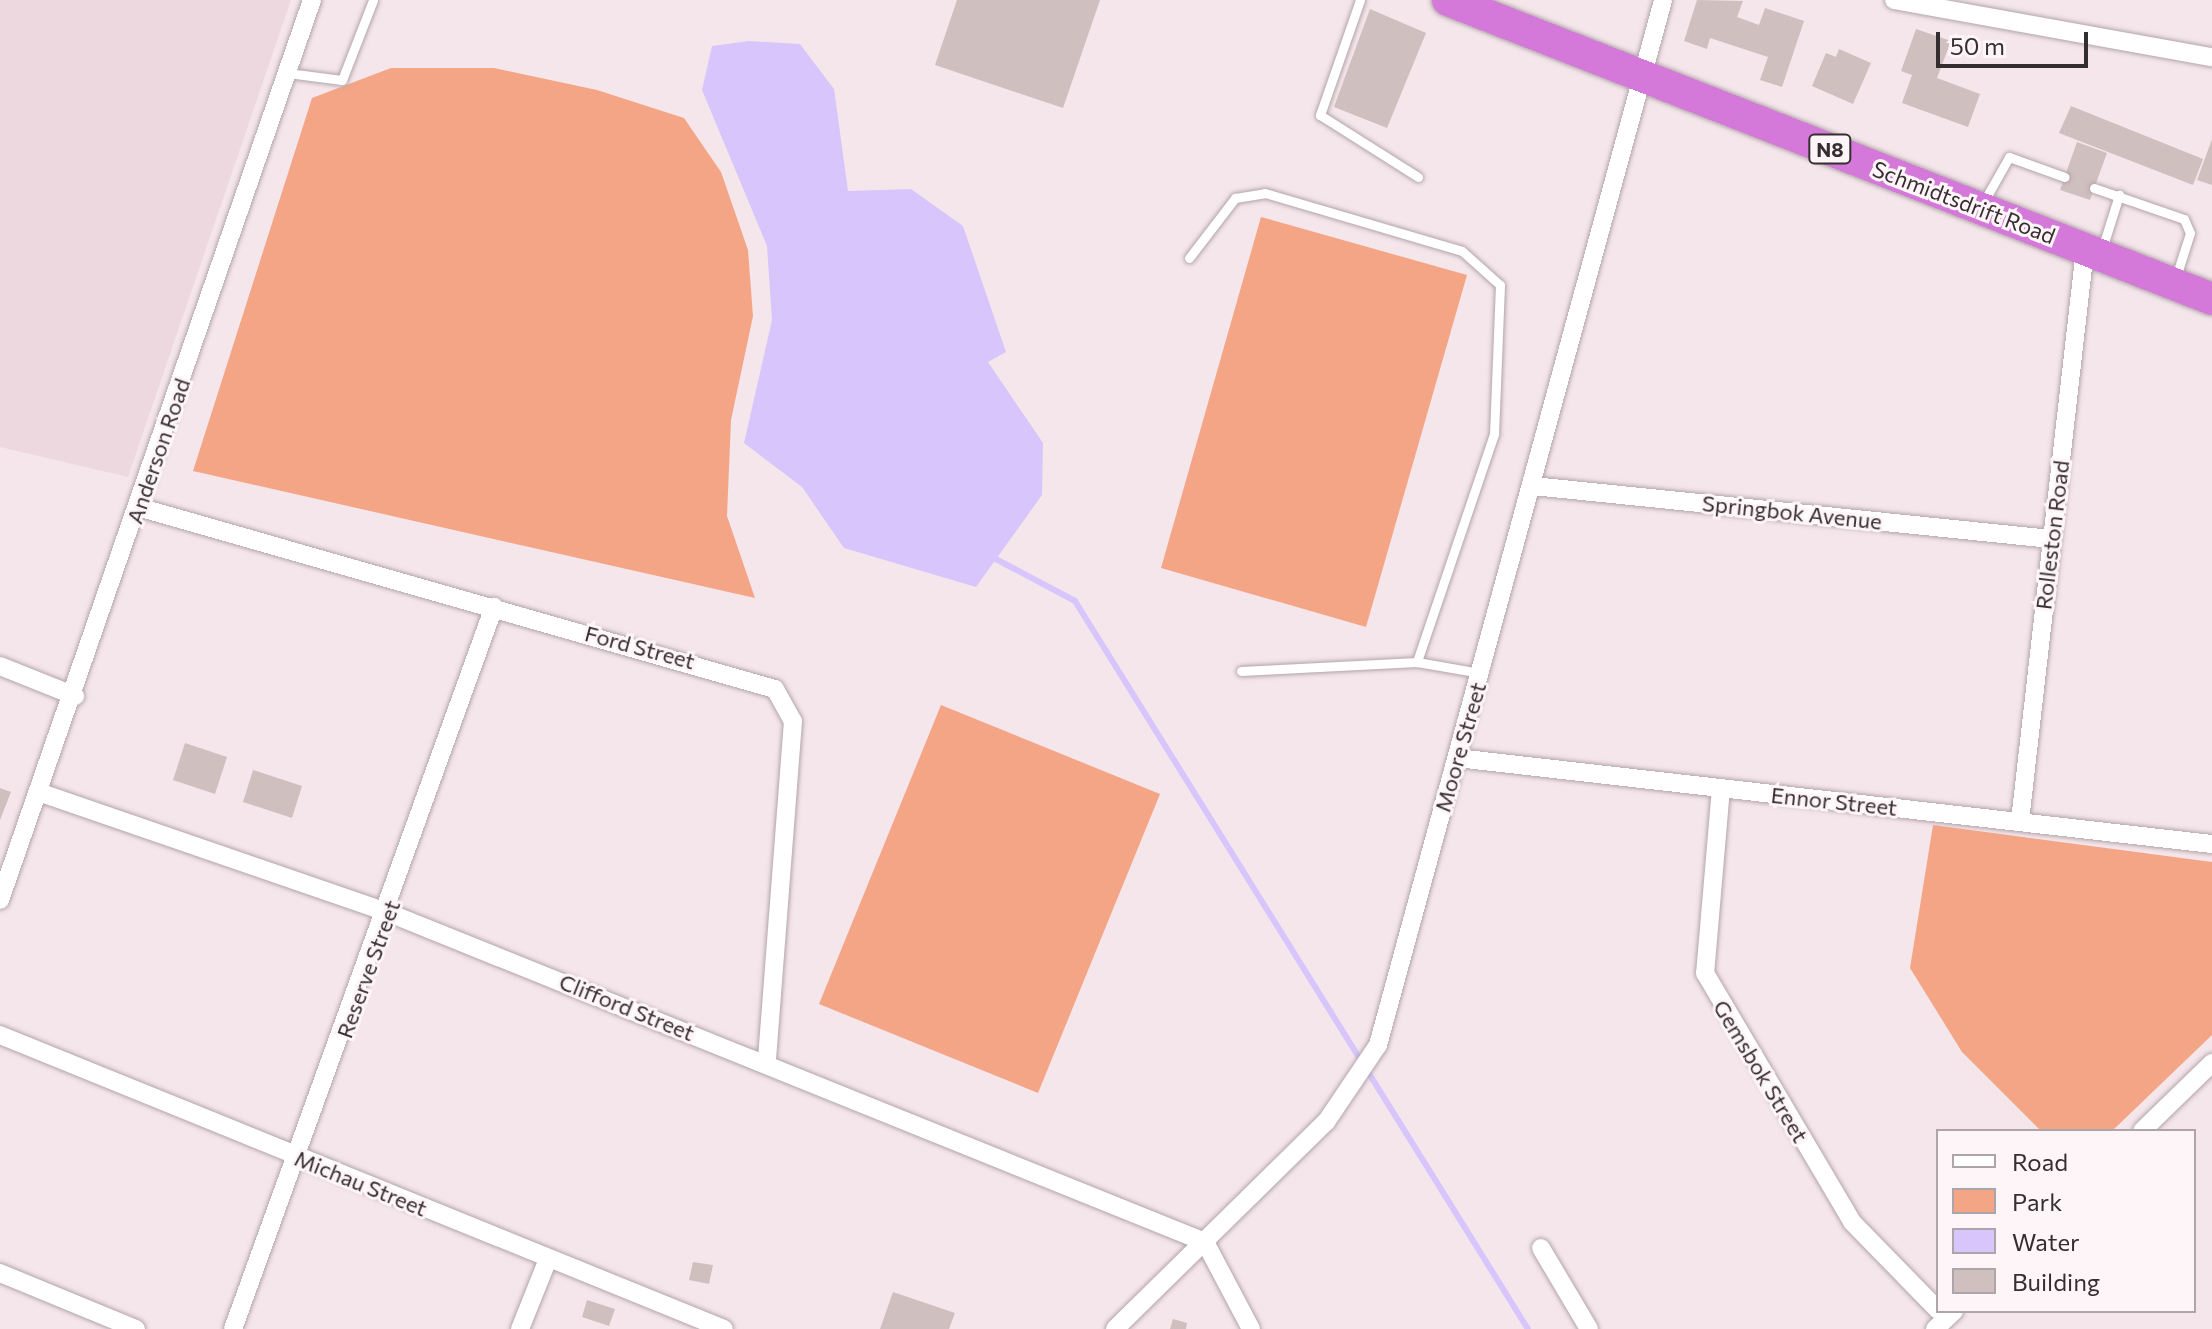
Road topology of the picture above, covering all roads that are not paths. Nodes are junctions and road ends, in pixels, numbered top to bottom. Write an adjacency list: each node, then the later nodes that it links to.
1 (312, 0): 8 (street, Anderson Road)
2 (373, 0): 8 (lane)
3 (1360, 0): 10 (lane)
4 (1448, 0): 9 (highway, Schmidtsdrift Road / N8)
5 (1663, 0): 9 (street, Moore Street)
6 (1894, 0): 7 (street)
7 (2212, 57)
8 (288, 73): 20 (street, Anderson Road)
9 (1642, 73): 14 (highway, Schmidtsdrift Road / N8); 19 (street, Moore Street)
10 (1418, 177)
11 (2065, 177): 14 (lane)
12 (2094, 188): 13 (lane)
13 (2119, 195): 15 (lane); 17 (lane)
14 (1980, 210): 15 (highway, Schmidtsdrift Road / N8)
15 (2092, 252): 17 (highway, Schmidtsdrift Road / N8); 21 (street, Rolleston Road)
16 (1189, 258): 23 (lane)
17 (2173, 283): 18 (highway, Schmidtsdrift Road / N8)
18 (2212, 299)
19 (1533, 486): 21 (street, Springbok Avenue); 26 (street, Moore Street)
20 (138, 507): 22 (street, Ford Street); 27 (street, Anderson Road)
21 (2051, 539): 31 (street, Rolleston Road)
22 (494, 607): 34 (street, Reserve Street); 36 (street, Ford Street)
23 (1417, 662): 25 (lane); 26 (lane)
24 (0, 666): 27 (street)
25 (1241, 671)
26 (1481, 673): 28 (street, Moore Street)
27 (75, 696): 30 (street, Anderson Road)
28 (1457, 758): 29 (street, Ennor Street); 40 (street, Moore Street)
29 (1721, 788): 31 (street, Ennor Street); 44 (street, Gemsbok Street)
30 (41, 793): 33 (street, Anderson Road); 34 (street, Clifford Street)
31 (2020, 821): 32 (street, Ennor Street)
32 (2212, 844)
33 (0, 900)
34 (389, 913): 36 (street, Clifford Street); 39 (street, Reserve Street)
35 (0, 1035): 39 (street, Michau Street)
36 (767, 1062): 40 (street, Clifford Street)
37 (2212, 1063): 38 (street)
38 (2144, 1129)
39 (297, 1157): 42 (street, Michau Street); 46 (street, Reserve Street)
40 (1205, 1242): 49 (street, Moore Street); 50 (street)
41 (1541, 1248): 51 (street)
42 (548, 1259): 47 (street); 48 (street, Michau Street)
43 (0, 1273): 45 (street)
44 (1936, 1309)
45 (136, 1329)
46 (233, 1329)
47 (520, 1329)
48 (724, 1329)
49 (1115, 1329)
50 (1251, 1329)
51 (1589, 1329)

